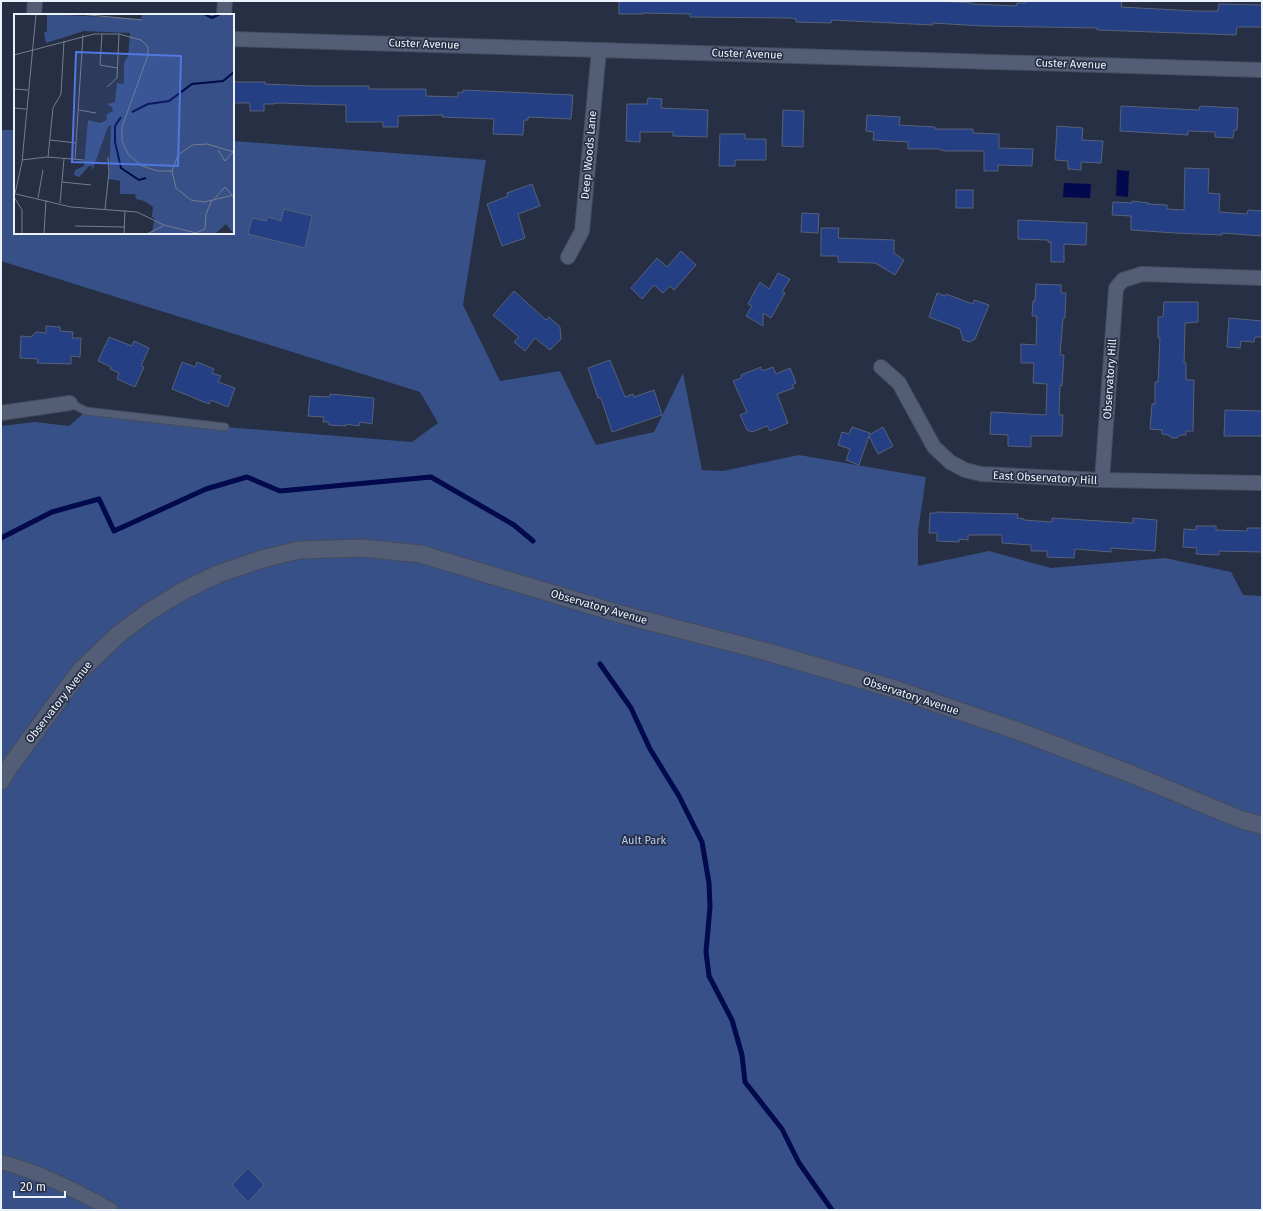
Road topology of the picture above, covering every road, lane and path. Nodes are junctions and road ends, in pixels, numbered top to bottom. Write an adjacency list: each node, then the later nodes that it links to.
1 (35, 1): 3 (street)
2 (226, 1): 4 (street)
3 (34, 14)
4 (224, 14)
5 (234, 39): 6 (street, Custer Avenue)
6 (599, 50): 7 (street, Custer Avenue); 8 (street, Deep Woods Lane)
7 (1262, 70)
8 (568, 257)
9 (1262, 278): 14 (street, Observatory Hill)
10 (881, 367): 14 (street, East Observatory Hill)
11 (70, 403): 12 (street); 13 (lane)
12 (1, 413)
13 (225, 427)
14 (1102, 480): 15 (street, East Observatory Hill)
15 (1262, 483)
16 (1, 781): 17 (street, Observatory Avenue)
17 (1262, 825)
18 (1, 1162): 19 (street)
19 (111, 1210)

